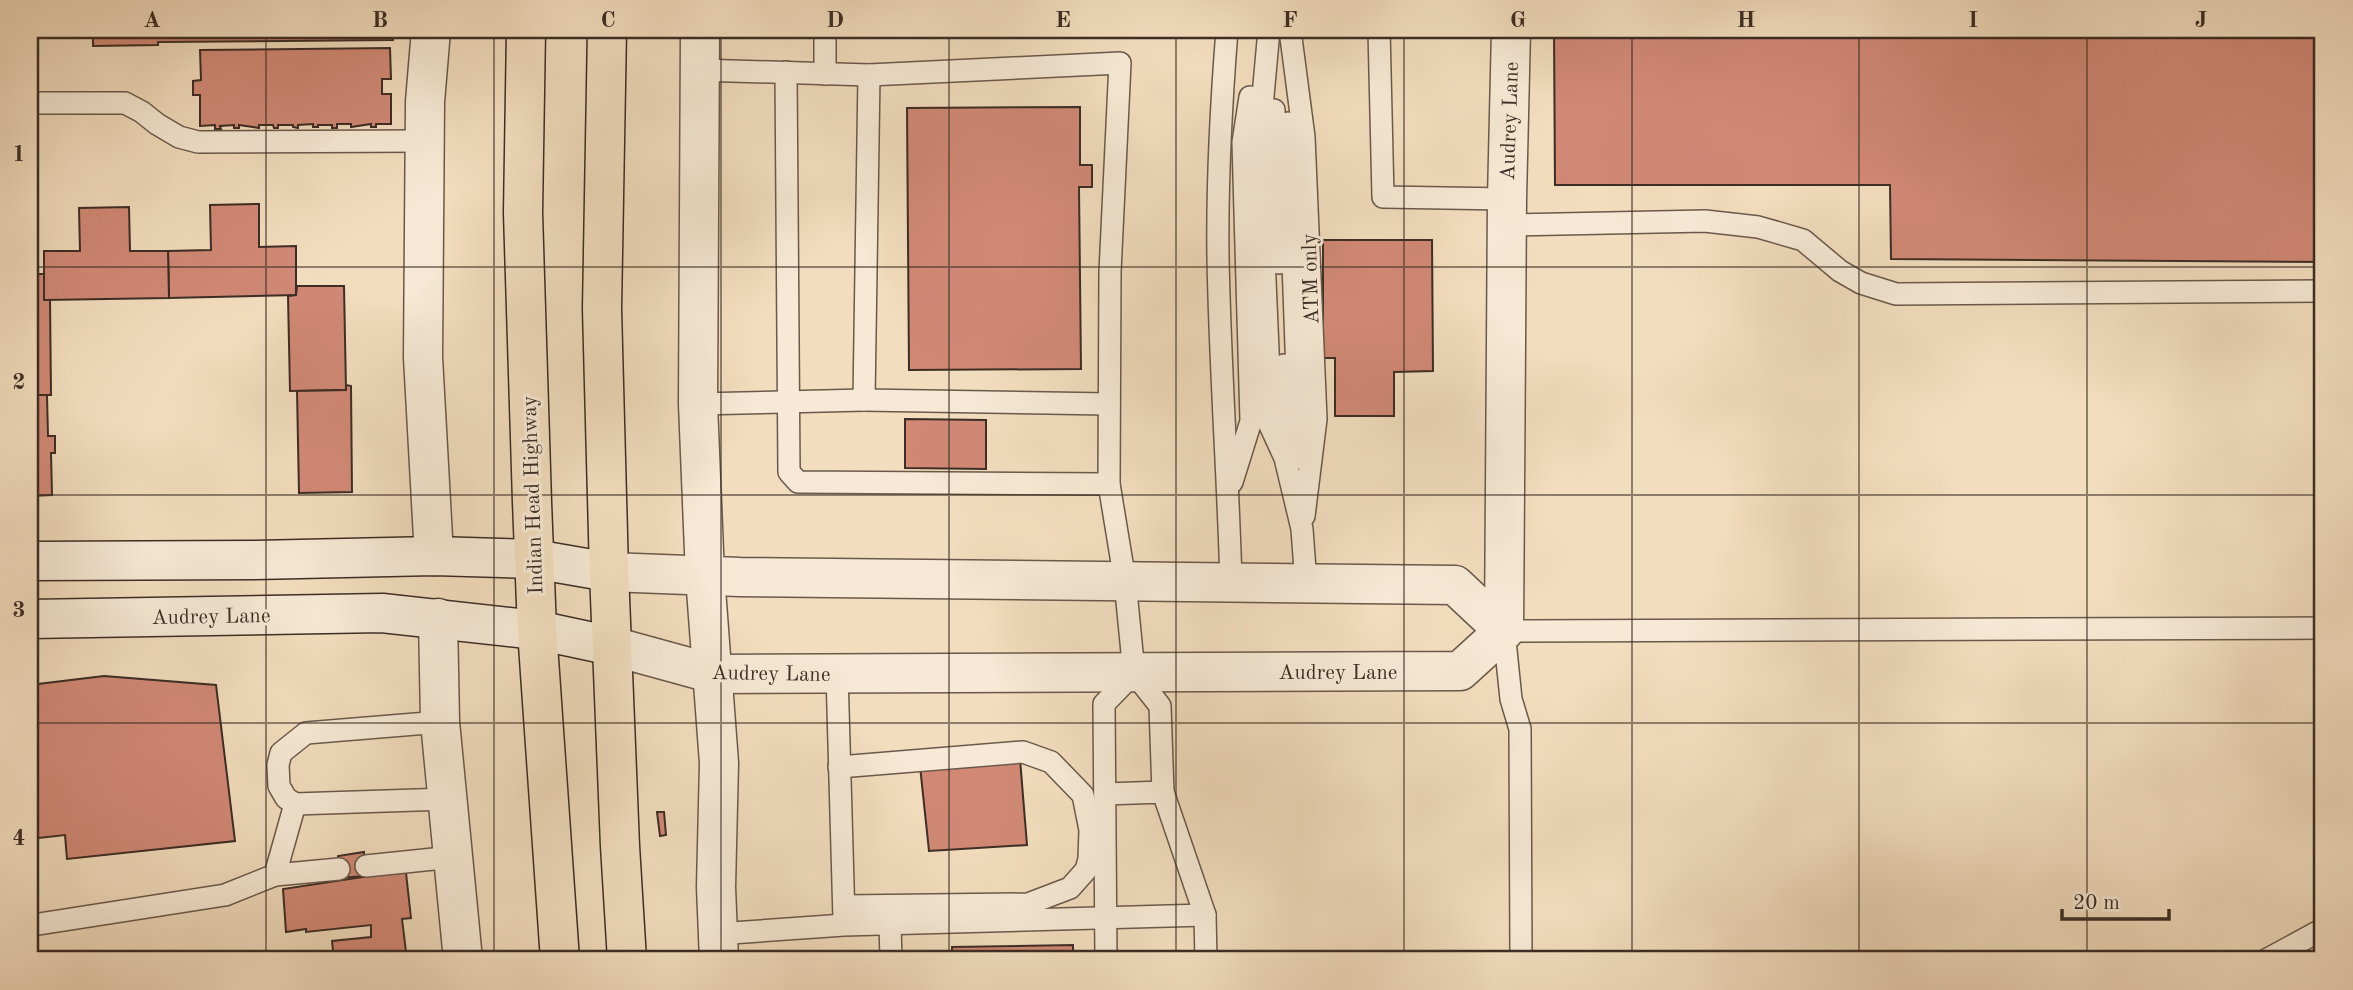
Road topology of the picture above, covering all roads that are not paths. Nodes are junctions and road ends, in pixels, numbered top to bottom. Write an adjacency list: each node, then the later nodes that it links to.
1 (430, 30): 19 (street)
2 (526, 30): 32 (main road, Indian Head Highway)
3 (607, 30): 34 (main road)
4 (700, 30): 14 (street)
5 (825, 30): 16 (lane)
6 (1227, 30): 29 (lane)
7 (1261, 30): 29 (lane)
8 (1269, 30): 26 (lane)
9 (1276, 30): 27 (lane)
10 (1283, 30): 30 (lane)
11 (1290, 30): 30 (lane, ATM only)
12 (1379, 30): 20 (lane)
13 (1511, 30): 20 (street, Audrey Lane)
14 (699, 70): 15 (lane); 24 (street)
15 (786, 72): 16 (lane); 23 (lane)
16 (825, 74): 17 (lane)
17 (869, 75): 22 (lane); 25 (lane)
18 (30, 103): 19 (lane)
19 (425, 141): 31 (street)
20 (1507, 212): 21 (lane); 43 (street, Audrey Lane)
21 (2323, 291)
22 (864, 400): 23 (lane); 25 (lane)
23 (787, 402): 24 (lane); 28 (lane)
24 (698, 404): 35 (street)
25 (1110, 404): 28 (lane)
26 (1268, 421): 27 (lane); 29 (lane)
27 (1285, 458): 30 (lane)
28 (1109, 484): 36 (lane)
29 (1229, 492): 37 (lane)
30 (1302, 528): 38 (lane)
31 (434, 556): 32 (street); 33 (street)
32 (534, 559): 34 (street); 42 (main road, Indian Head Highway)
33 (30, 561)
34 (609, 572): 35 (street); 44 (main road)
35 (705, 576): 36 (street); 46 (street)
36 (1125, 581): 37 (street); 45 (lane)
37 (1231, 583): 38 (street)
38 (1306, 584): 43 (street)
39 (438, 618): 40 (street, Audrey Lane); 42 (street, Audrey Lane); 48 (street)
40 (30, 619)
41 (2323, 628): 43 (lane)
42 (537, 630): 44 (street, Audrey Lane); 66 (main road, Indian Head Highway)
43 (1504, 631): 45 (street, Audrey Lane); 71 (lane)
44 (612, 646): 46 (street, Audrey Lane); 67 (main road)
45 (1133, 673): 47 (street, Audrey Lane); 50 (lane); 51 (lane)
46 (714, 674): 47 (street, Audrey Lane); 64 (street)
47 (836, 674): 49 (lane)
48 (440, 722): 52 (street); 53 (lane)
49 (839, 767): 58 (lane); 58 (lane)
50 (1163, 792): 51 (lane); 59 (lane)
51 (1105, 794): 60 (lane)
52 (447, 799): 53 (lane); 54 (street)
53 (295, 804): 57 (lane)
54 (453, 857): 55 (lane); 65 (street)
55 (366, 866)
56 (339, 869): 57 (lane)
57 (275, 875): 61 (lane)
58 (844, 915): 62 (lane); 64 (lane)
59 (1205, 915): 60 (lane); 70 (lane)
60 (1106, 918): 62 (lane); 69 (lane)
61 (39, 924)
62 (890, 924): 68 (lane)
63 (2323, 929): 72 (lane)
64 (718, 947)
65 (463, 960)
66 (560, 960)
67 (627, 960)
68 (891, 960)
69 (1106, 960)
70 (1206, 960)
71 (1521, 960)
72 (2266, 960)

